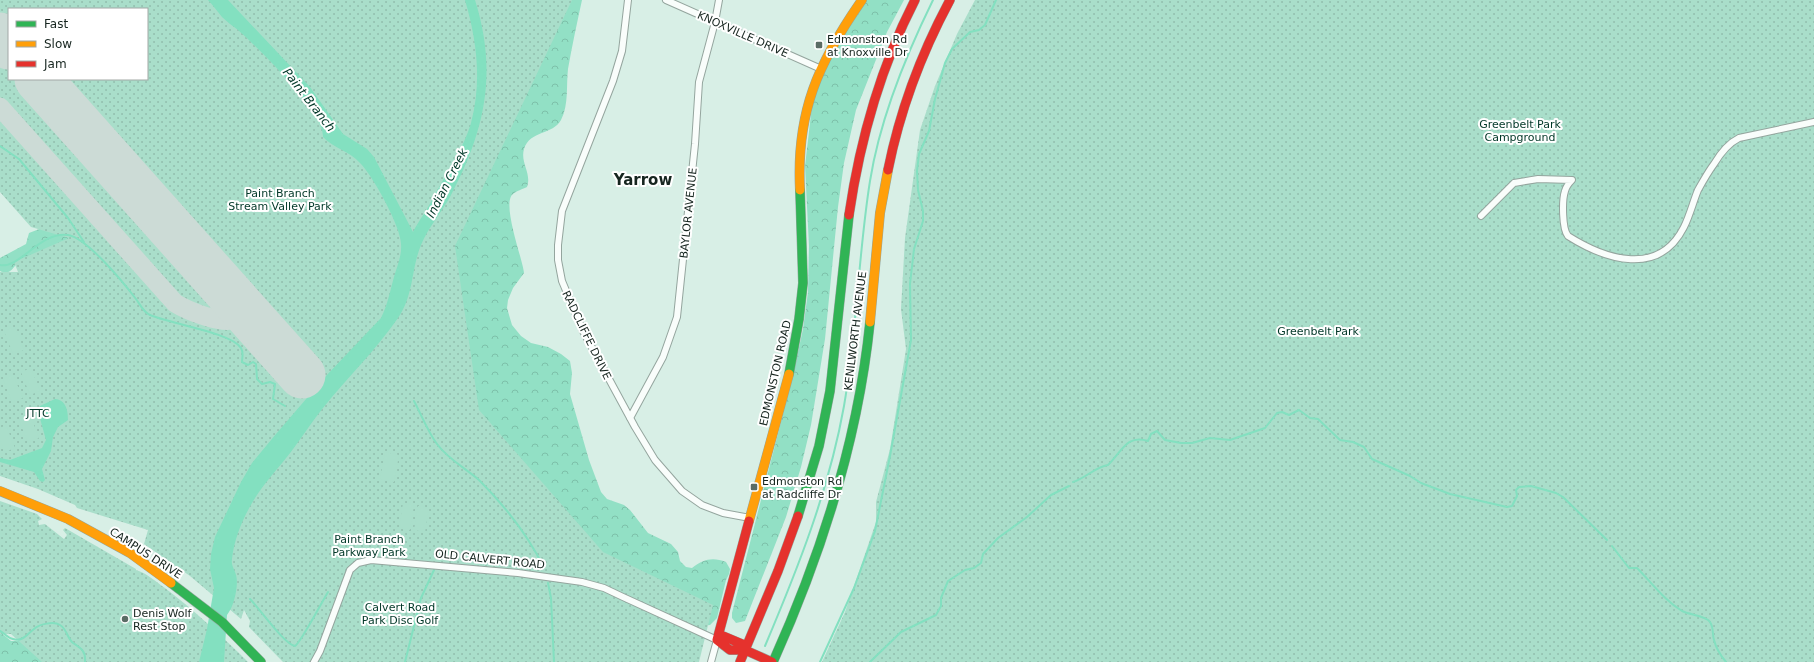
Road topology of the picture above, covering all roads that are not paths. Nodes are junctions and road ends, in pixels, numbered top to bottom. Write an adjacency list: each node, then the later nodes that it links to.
1 (628, 0): 11 (street, RADCLIFFE DRIVE)
2 (666, 0): 7 (street, KNOXVILLE DRIVE)
3 (719, 0): 7 (street, BAYLOR AVENUE)
4 (862, 0): 8 (main road, EDMONSTON ROAD)
5 (915, 0): 15 (main road, KENILWORTH AVENUE)
6 (950, 0): 20 (main road, KENILWORTH AVENUE)
7 (715, 22): 8 (street, KNOXVILLE DRIVE); 11 (street, BAYLOR AVENUE)
8 (819, 68): 13 (main road, EDMONSTON ROAD)
9 (1814, 122): 10 (street)
10 (1481, 216)
11 (630, 418): 13 (street, RADCLIFFE DRIVE)
12 (0, 491): 16 (main road, CAMPUS DRIVE)
13 (750, 518): 14 (main road, EDMONSTON ROAD)
14 (717, 640): 15 (main road, OLD CALVERT ROAD); 17 (street, OLD CALVERT ROAD); 18 (street, EDMONSTON ROAD)
15 (746, 650): 19 (main road, KENILWORTH AVENUE); 20 (main road, OLD CALVERT ROAD)
16 (261, 662)
17 (314, 662)
18 (711, 662)
19 (740, 662)
20 (773, 662)

